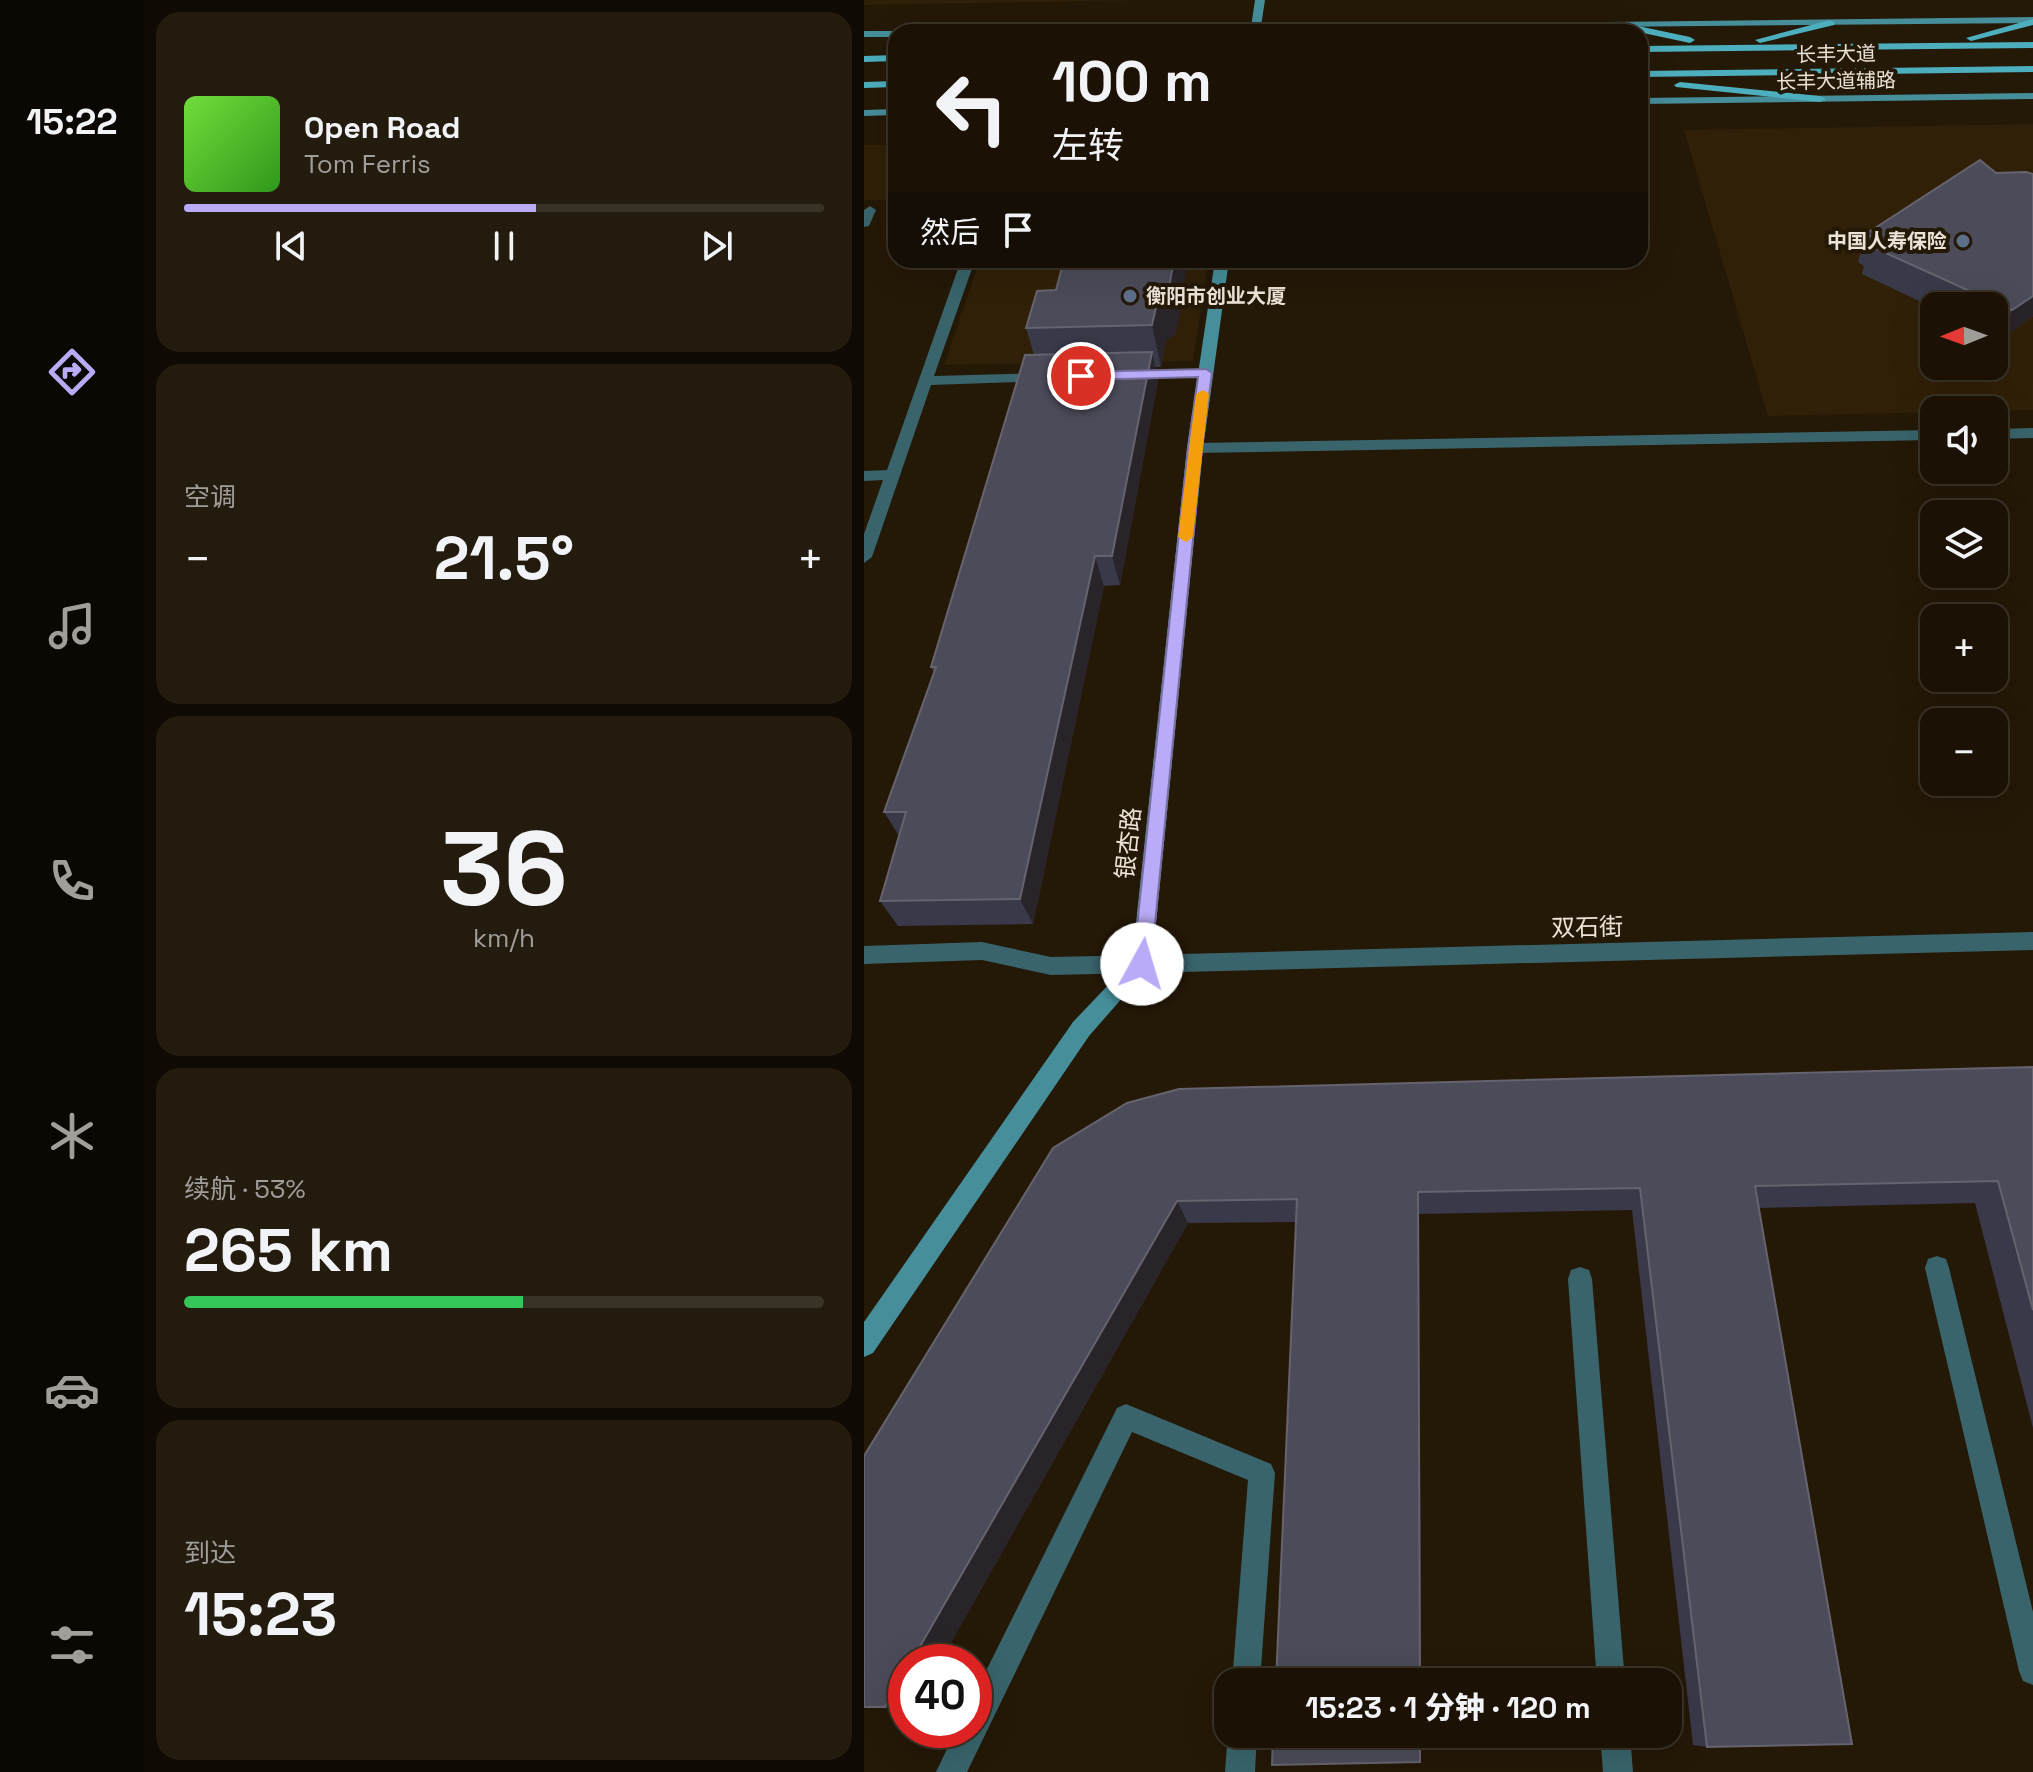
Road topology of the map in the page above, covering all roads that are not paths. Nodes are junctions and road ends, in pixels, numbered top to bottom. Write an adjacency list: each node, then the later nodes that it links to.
1 (1260, 0): 4 (main road)
2 (2033, 21): 3 (main road); 10 (main road)
3 (1830, 23): 5 (main road); 11 (main road)
4 (1256, 24)
5 (1648, 25)
6 (1648, 31): 11 (main road)
7 (864, 34): 8 (main road)
8 (888, 34)
9 (2033, 45): 10 (main road, 长丰大道)
10 (1939, 46): 11 (main road, 长丰大道)
11 (1727, 48): 12 (main road, 长丰大道)
12 (1648, 49)
13 (888, 58): 14 (main road)
14 (864, 59)
15 (2033, 69): 16 (main road, 长丰大道)
16 (1648, 74)
17 (1648, 82): 21 (main road)
18 (888, 84): 19 (main road)
19 (864, 85)
20 (2033, 96): 21 (main road, 长丰大道辅路)
21 (1820, 99): 22 (main road, 长丰大道辅路)
22 (1648, 101)
23 (888, 112): 24 (main road)
24 (864, 113)
25 (870, 210): 26 (street)
26 (864, 223)
27 (965, 268): 32 (street)
28 (1221, 268): 29 (main road, 银杏路)
29 (1206, 373): 30 (street); 36 (main road, 银杏路)
30 (1112, 376)
31 (1066, 377): 32 (street)
32 (926, 381): 37 (street)
33 (2033, 433): 34 (street)
34 (2008, 434)
35 (1920, 435): 36 (street)
36 (1195, 448): 42 (main road, 银杏路)
37 (893, 475): 38 (street); 39 (street)
38 (864, 476)
39 (864, 557)
40 (2033, 941): 42 (street, 双石街)
41 (864, 955): 42 (street, 双石街)
42 (1142, 964): 45 (main road)
43 (1937, 1268): 48 (street)
44 (1580, 1279): 47 (street)
45 (864, 1344)
46 (1247, 1668): 49 (street)
47 (1610, 1668)
48 (2033, 1671)
49 (992, 1689)
50 (963, 1748): 53 (street)
51 (1241, 1748): 54 (street)
52 (1616, 1748): 55 (street)
53 (951, 1772)
54 (1240, 1772)
55 (1618, 1772)

